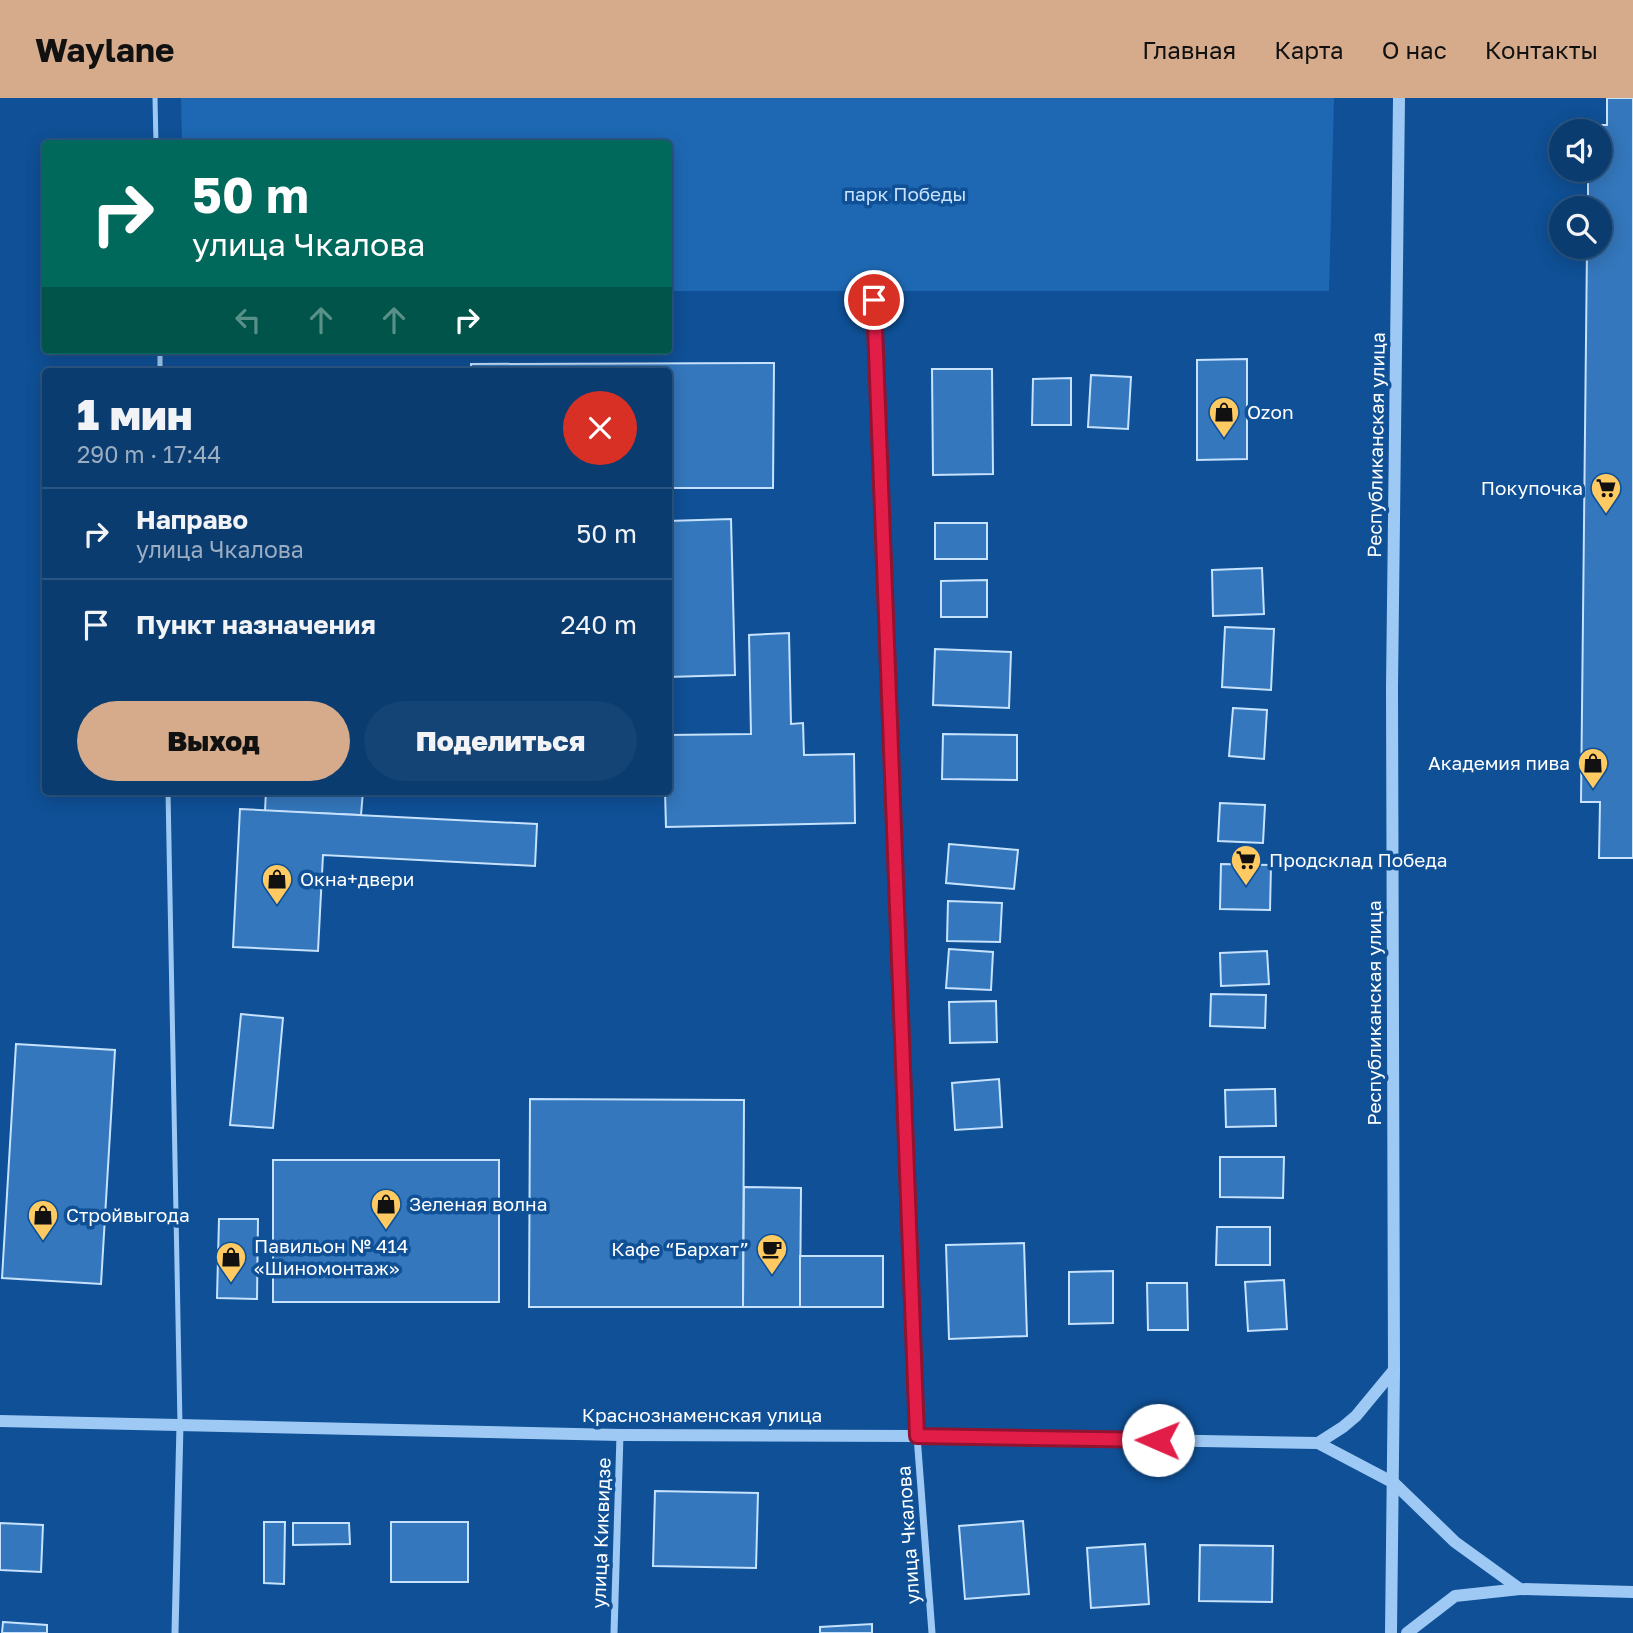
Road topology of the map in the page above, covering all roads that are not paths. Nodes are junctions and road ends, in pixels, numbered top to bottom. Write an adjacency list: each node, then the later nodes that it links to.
1 (155, 98): 3 (lane)
2 (1399, 98): 6 (street, Республиканская улица)
3 (156, 140)
4 (874, 300): 10 (street, улица Чкалова)
5 (168, 795): 8 (lane)
6 (1394, 1370): 11 (street); 12 (street, Республиканская улица)
7 (0, 1421): 8 (street, Краснознаменская улица)
8 (180, 1425): 9 (street, Краснознаменская улица); 15 (street)
9 (620, 1434): 10 (street, Краснознаменская улица); 16 (street, улица Киквидзе)
10 (917, 1436): 11 (street, Краснознаменская улица); 17 (street, улица Чкалова)
11 (1318, 1443): 12 (street, Краснознаменская улица)
12 (1394, 1483): 13 (street, Краснознаменская улица); 18 (street, Республиканская улица)
13 (1520, 1589): 14 (street); 19 (street)
14 (1633, 1592)
15 (175, 1633)
16 (614, 1633)
17 (932, 1633)
18 (1391, 1633)
19 (1407, 1633)

